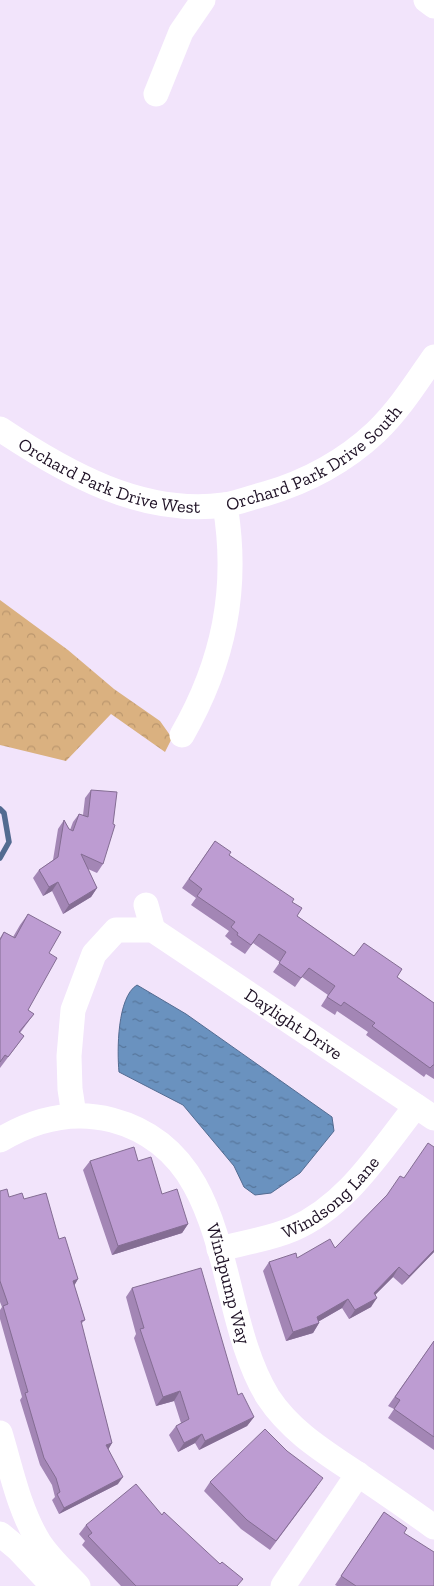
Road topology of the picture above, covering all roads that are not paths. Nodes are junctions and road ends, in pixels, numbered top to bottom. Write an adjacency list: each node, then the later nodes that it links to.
1 (203, 0): 4 (street)
2 (426, 0): 3 (street)
3 (434, 6)
4 (156, 94)
5 (434, 357): 7 (street, Orchard Park Drive South)
6 (0, 429): 7 (street, Orchard Park Drive West)
7 (225, 504): 8 (street, Orchard Park Drive South)
8 (182, 735)
9 (146, 905): 10 (street)
10 (153, 930): 11 (street, Daylight Drive); 12 (street)
11 (425, 1112): 14 (street, Windsong Lane)
12 (74, 1115): 13 (street, Windpump Way); 14 (street, Windpump Way)
13 (0, 1140)
14 (219, 1249): 16 (street, Windpump Way)
15 (0, 1432): 20 (street)
16 (358, 1474): 17 (street, Windpump Way); 21 (street)
17 (434, 1527)
18 (0, 1534): 19 (street)
19 (53, 1586)
20 (78, 1586)
21 (282, 1586)

